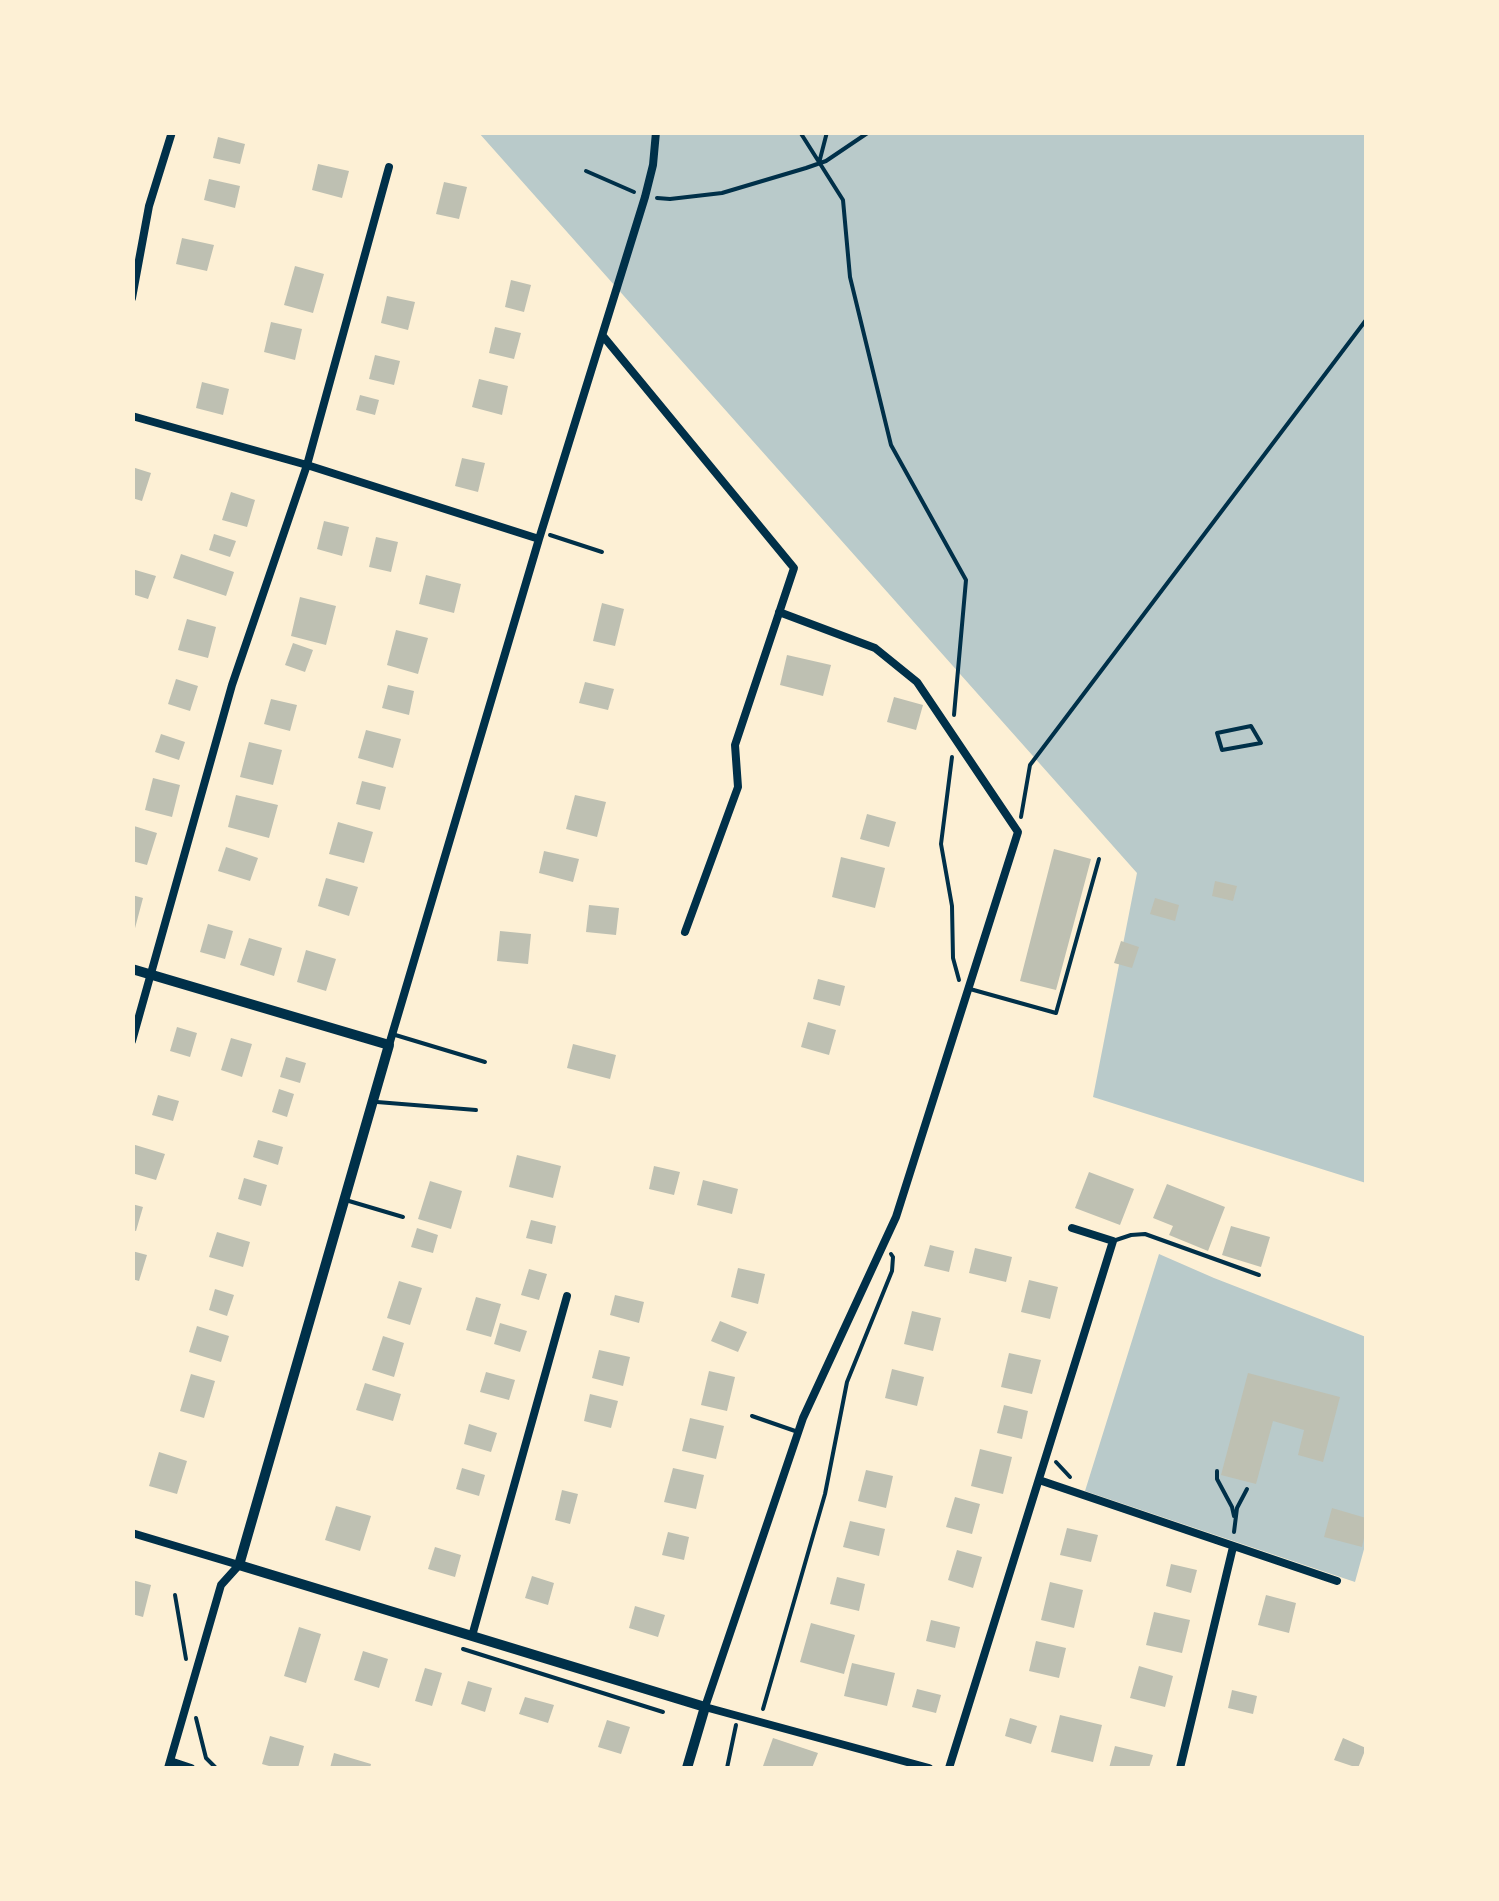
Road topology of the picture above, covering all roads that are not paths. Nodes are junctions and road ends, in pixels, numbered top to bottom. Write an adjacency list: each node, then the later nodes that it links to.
1 (172, 132): 4 (street)
2 (656, 132): 5 (street)
3 (389, 167): 7 (street)
4 (132, 298)
5 (604, 336): 8 (street); 9 (street)
6 (132, 416): 7 (street)
7 (307, 465): 8 (street); 13 (street)
8 (540, 535): 15 (street)
9 (780, 612): 11 (street); 14 (street)
10 (1099, 860): 14 (lane)
11 (685, 932)
12 (132, 968): 13 (street)
13 (152, 974): 15 (street); 16 (street)
14 (970, 989): 27 (street)
15 (390, 1040): 17 (lane); 18 (street)
16 (132, 1041)
17 (485, 1062)
18 (372, 1101): 19 (lane); 20 (street)
19 (476, 1110)
20 (344, 1200): 21 (lane); 31 (street)
21 (402, 1217)
22 (1072, 1228): 23 (street)
23 (1113, 1241): 24 (lane); 28 (street)
24 (1258, 1275)
25 (567, 1296): 33 (street)
26 (752, 1416): 27 (lane)
27 (798, 1432): 34 (street)
28 (1039, 1480): 30 (street); 39 (street)
29 (132, 1533): 31 (street)
30 (1233, 1546): 32 (street); 40 (street)
31 (239, 1566): 33 (street); 35 (street)
32 (1336, 1581)
33 (472, 1636): 34 (street)
34 (705, 1707): 37 (street); 38 (street)
35 (169, 1764): 36 (street)
36 (190, 1768)
37 (687, 1768)
38 (929, 1768)
39 (950, 1768)
40 (1180, 1768)

